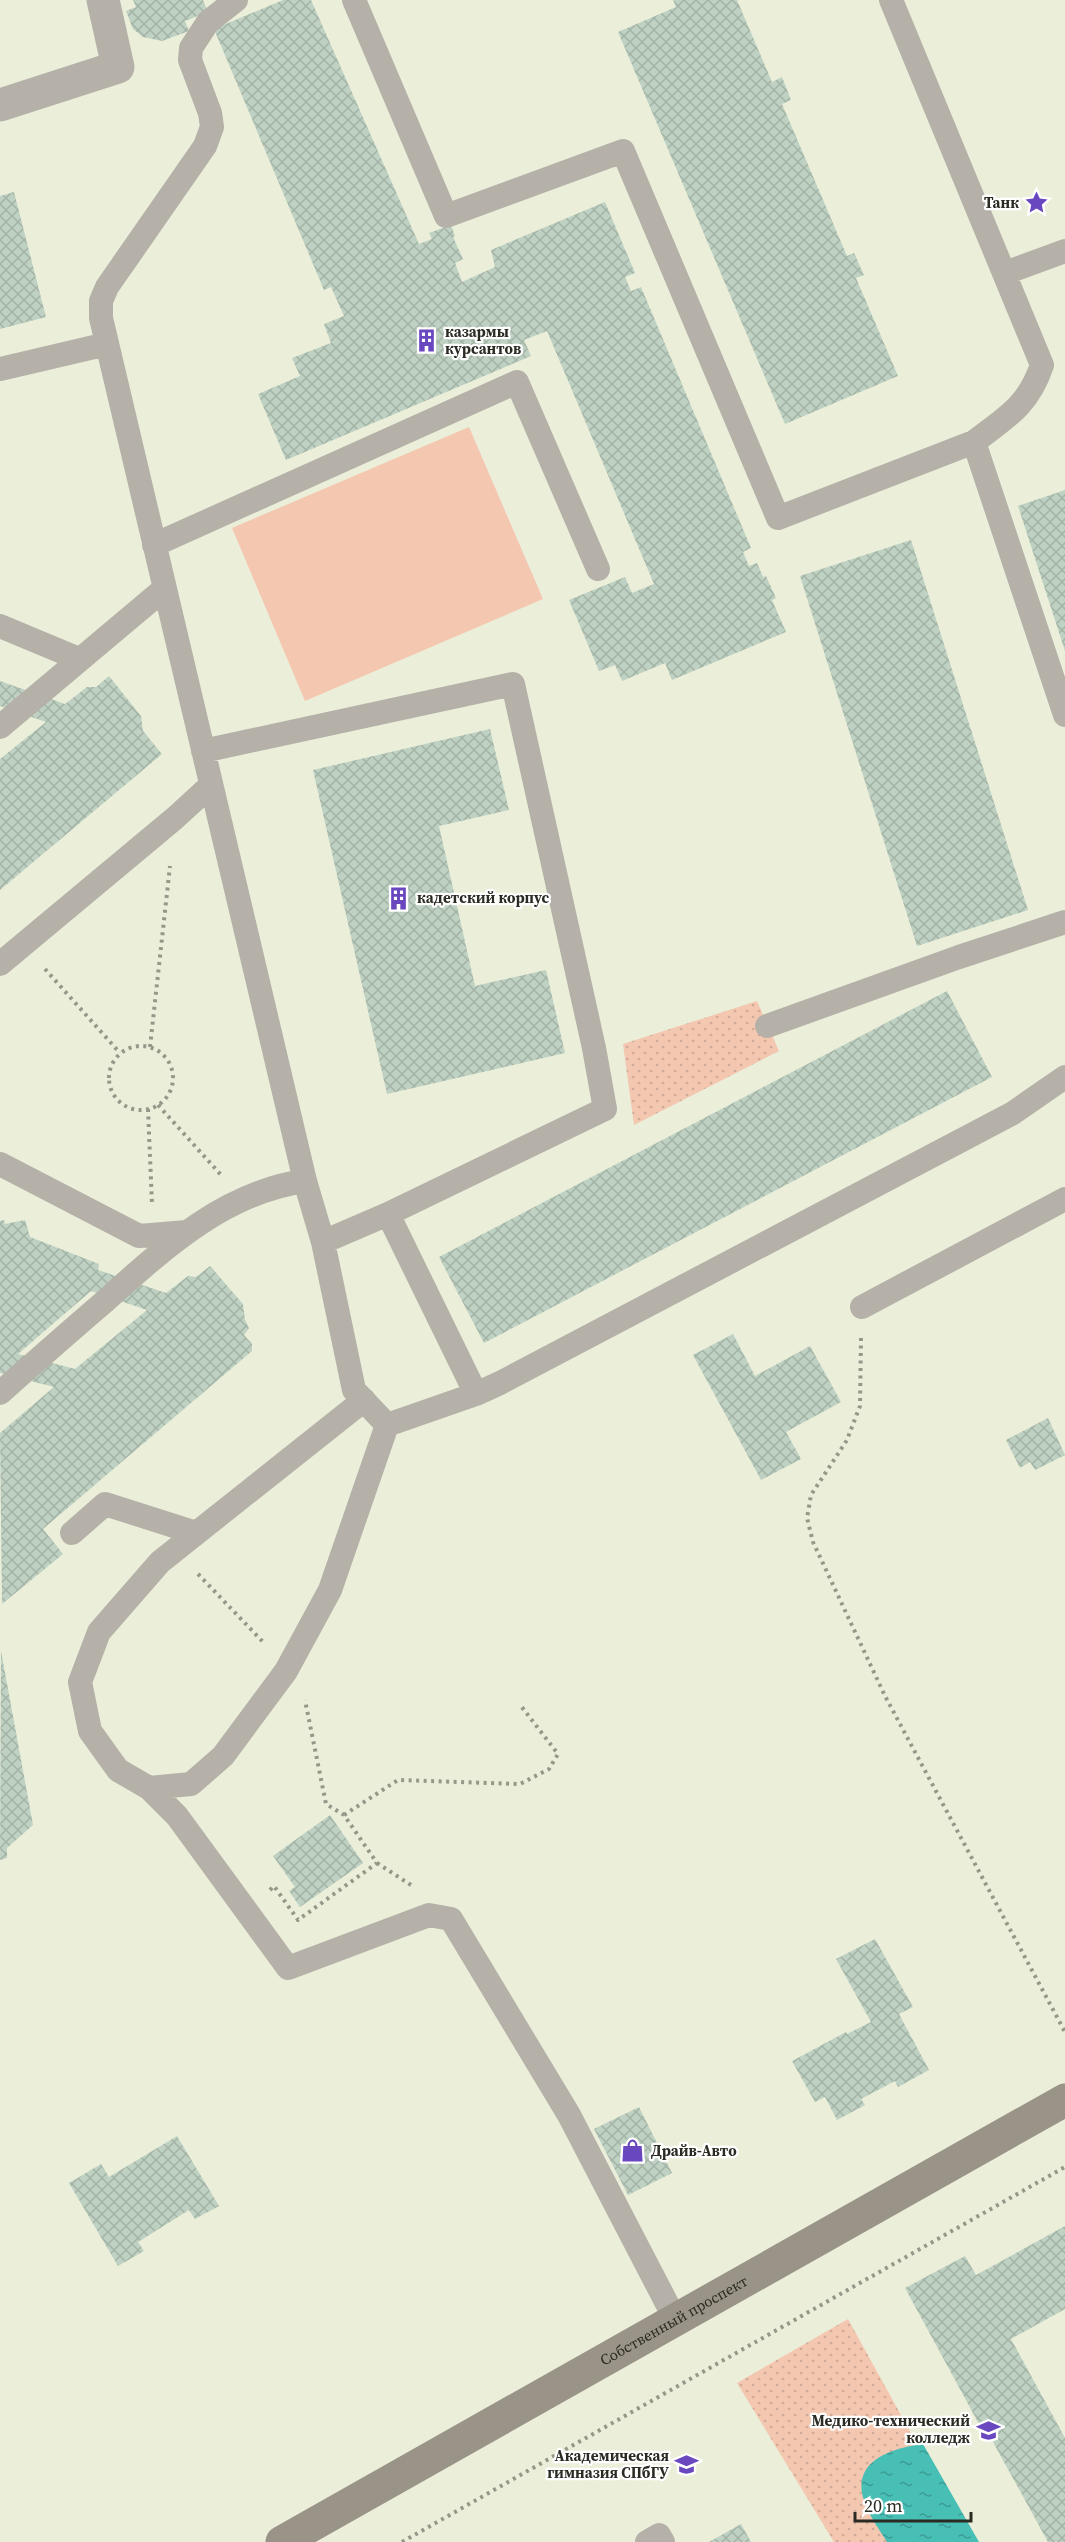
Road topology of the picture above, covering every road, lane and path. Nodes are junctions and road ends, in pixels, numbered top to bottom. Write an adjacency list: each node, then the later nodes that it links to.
1 (103, 0): 5 (street)
2 (236, 0): 8 (lane)
3 (354, 0): 10 (lane)
4 (891, 0): 7 (lane)
5 (0, 105)
6 (1065, 251): 7 (lane)
7 (1005, 273): 10 (lane)
8 (107, 344): 9 (lane); 11 (lane)
9 (0, 369)
10 (974, 442): 16 (lane)
11 (154, 545): 12 (lane); 13 (lane)
12 (598, 568)
13 (164, 589): 15 (lane); 18 (lane)
14 (0, 626): 15 (lane)
15 (79, 659): 17 (lane)
16 (1065, 715)
17 (0, 727)
18 (203, 752): 19 (lane); 34 (lane)
19 (211, 785): 20 (lane); 31 (lane)
20 (175, 818): 22 (lane); 25 (path)
21 (1065, 922): 24 (lane)
22 (22, 944): 23 (lane); 26 (path)
23 (0, 964)
24 (767, 1026)
25 (150, 1047): 26 (path); 28 (path)
26 (120, 1053): 29 (path)
27 (1065, 1077): 40 (lane)
28 (158, 1105): 29 (path); 33 (path)
29 (148, 1109): 36 (path)
30 (0, 1164): 36 (lane)
31 (305, 1181): 33 (lane); 37 (lane)
32 (1065, 1199): 38 (lane)
33 (244, 1201): 35 (lane)
34 (388, 1214): 37 (lane); 40 (lane)
35 (187, 1232): 36 (lane); 39 (lane)
36 (154, 1235)
37 (322, 1242): 41 (lane)
38 (862, 1307): 51 (path)
39 (0, 1393)
40 (476, 1394): 42 (lane)
41 (364, 1400): 42 (lane); 44 (lane)
42 (387, 1425): 46 (lane)
43 (72, 1533): 44 (lane)
44 (196, 1533): 45 (lane)
45 (176, 1548): 46 (path); 48 (lane)
46 (286, 1671): 48 (lane); 49 (path)
47 (521, 1706): 49 (path)
48 (149, 1788): 50 (lane)
49 (344, 1815): 50 (path)
50 (245, 1909): 54 (lane)
51 (1065, 2032)
52 (1065, 2100): 54 (street, Собственный проспект)
53 (1065, 2167): 56 (path)
54 (675, 2319): 55 (street, Собственный проспект)
55 (282, 2542)
56 (402, 2542)
57 (647, 2542): 58 (lane)
58 (663, 2542)

